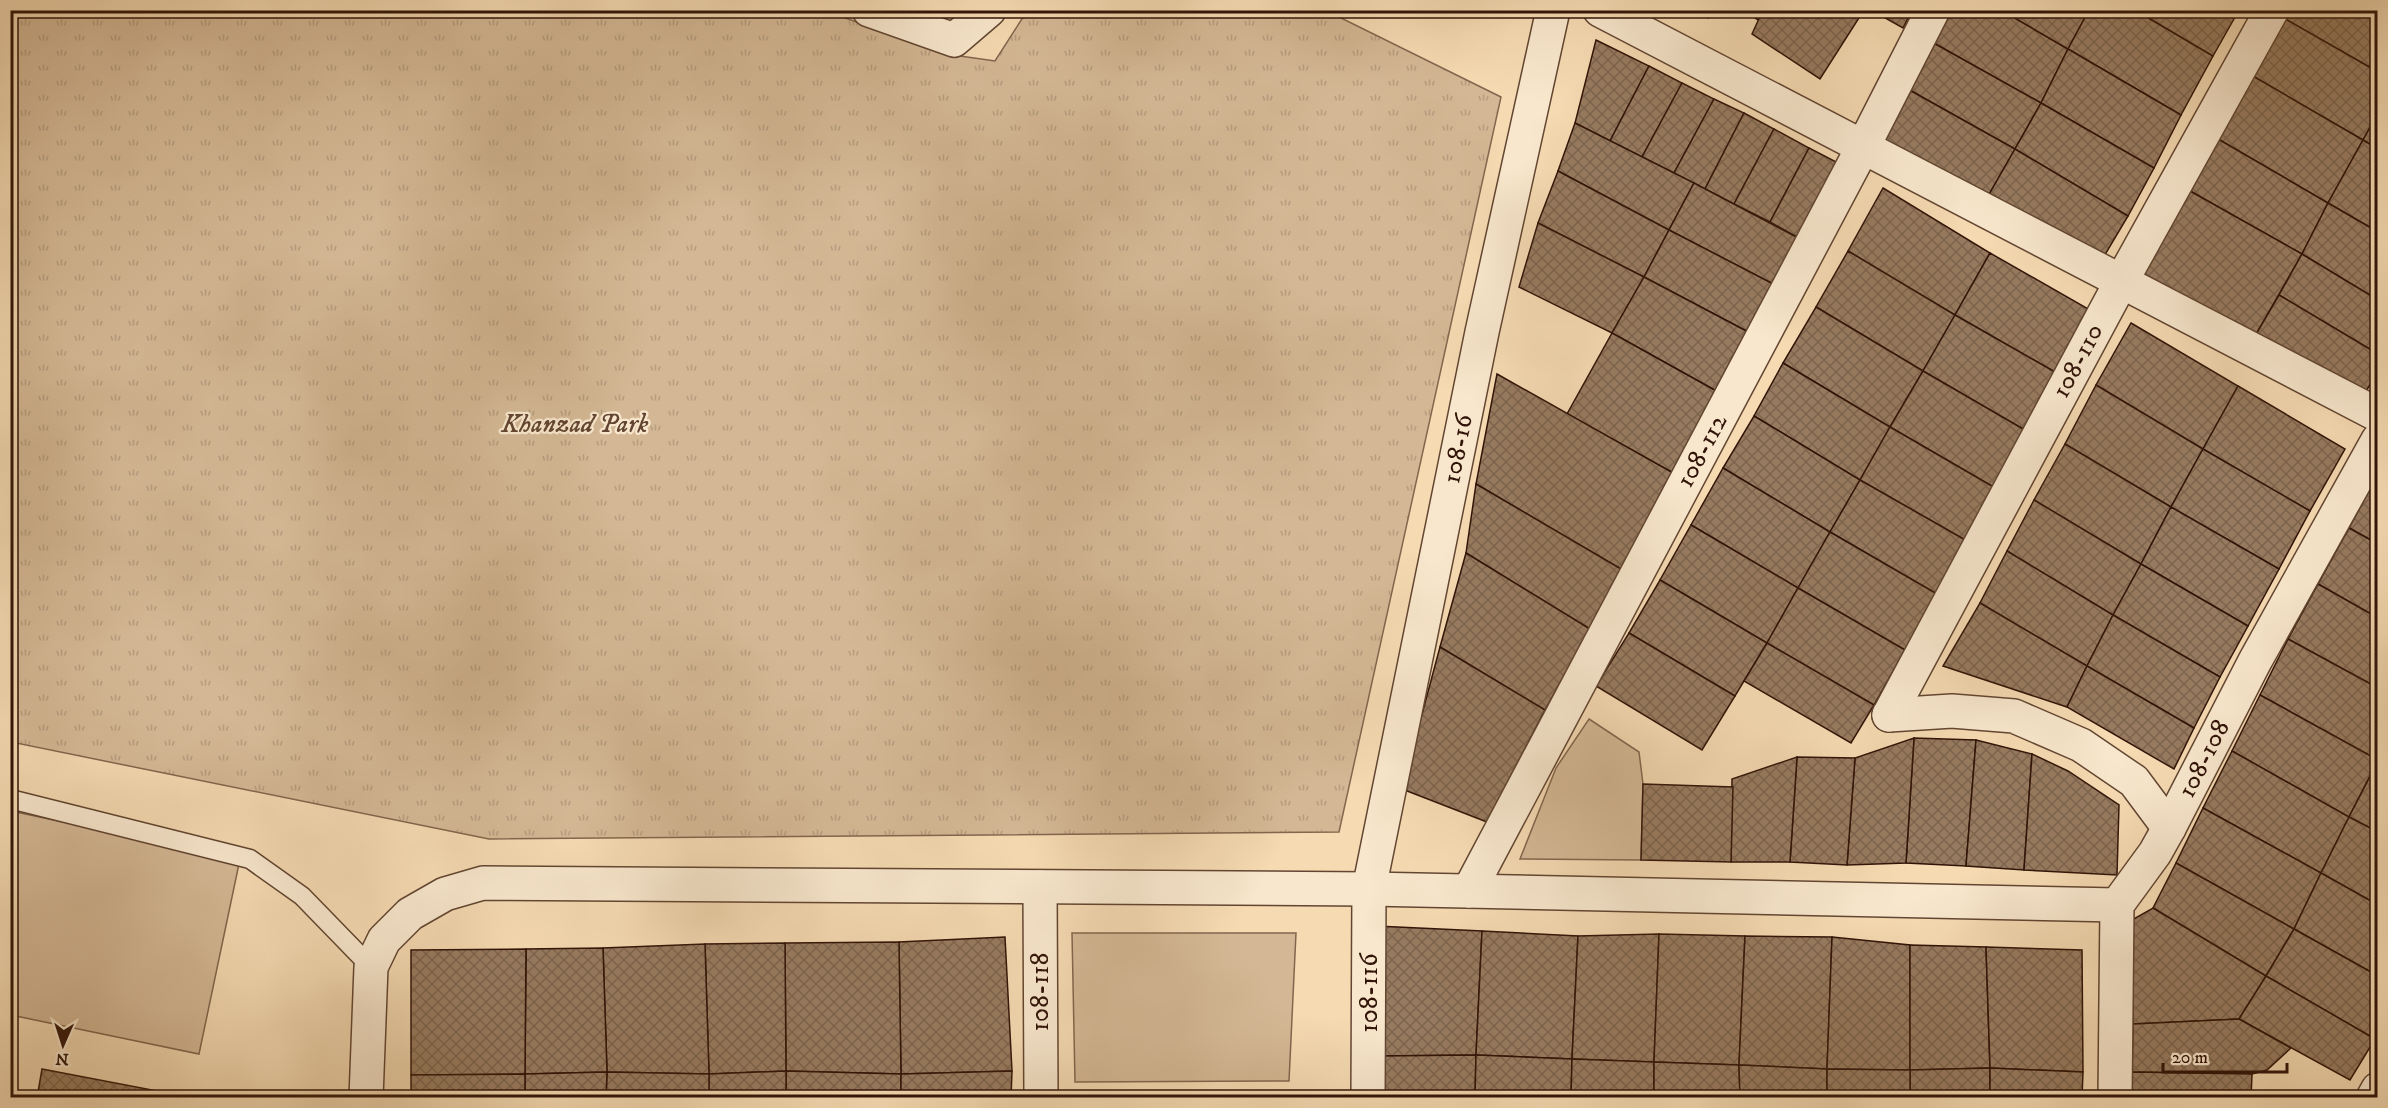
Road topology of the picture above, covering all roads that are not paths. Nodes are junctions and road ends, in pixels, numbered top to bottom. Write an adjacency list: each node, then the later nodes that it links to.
1 (868, 10): 2 (street)
2 (989, 10)
3 (1553, 10): 14 (street, 108-16)
4 (1600, 10): 7 (street)
5 (1933, 10): 7 (street, 108-112)
6 (2272, 10): 8 (street, 108-110)
7 (1863, 147): 8 (street); 15 (street, 108-112)
8 (2121, 282): 9 (street); 12 (street, 108-110)
9 (2378, 415)
10 (2378, 440): 12 (street, 108-108)
11 (10, 799): 17 (lane)
12 (2169, 828): 16 (street, 108-108)
13 (1040, 887): 14 (street); 17 (street); 20 (street, 108-118)
14 (1369, 890): 15 (street); 21 (street, 108-116)
15 (1468, 891): 16 (street)
16 (2117, 904): 22 (street)
17 (371, 967): 19 (street)
18 (2378, 1089): 23 (street)
19 (366, 1098)
20 (1041, 1098)
21 (1368, 1098)
22 (2115, 1098)
23 (2373, 1098)

